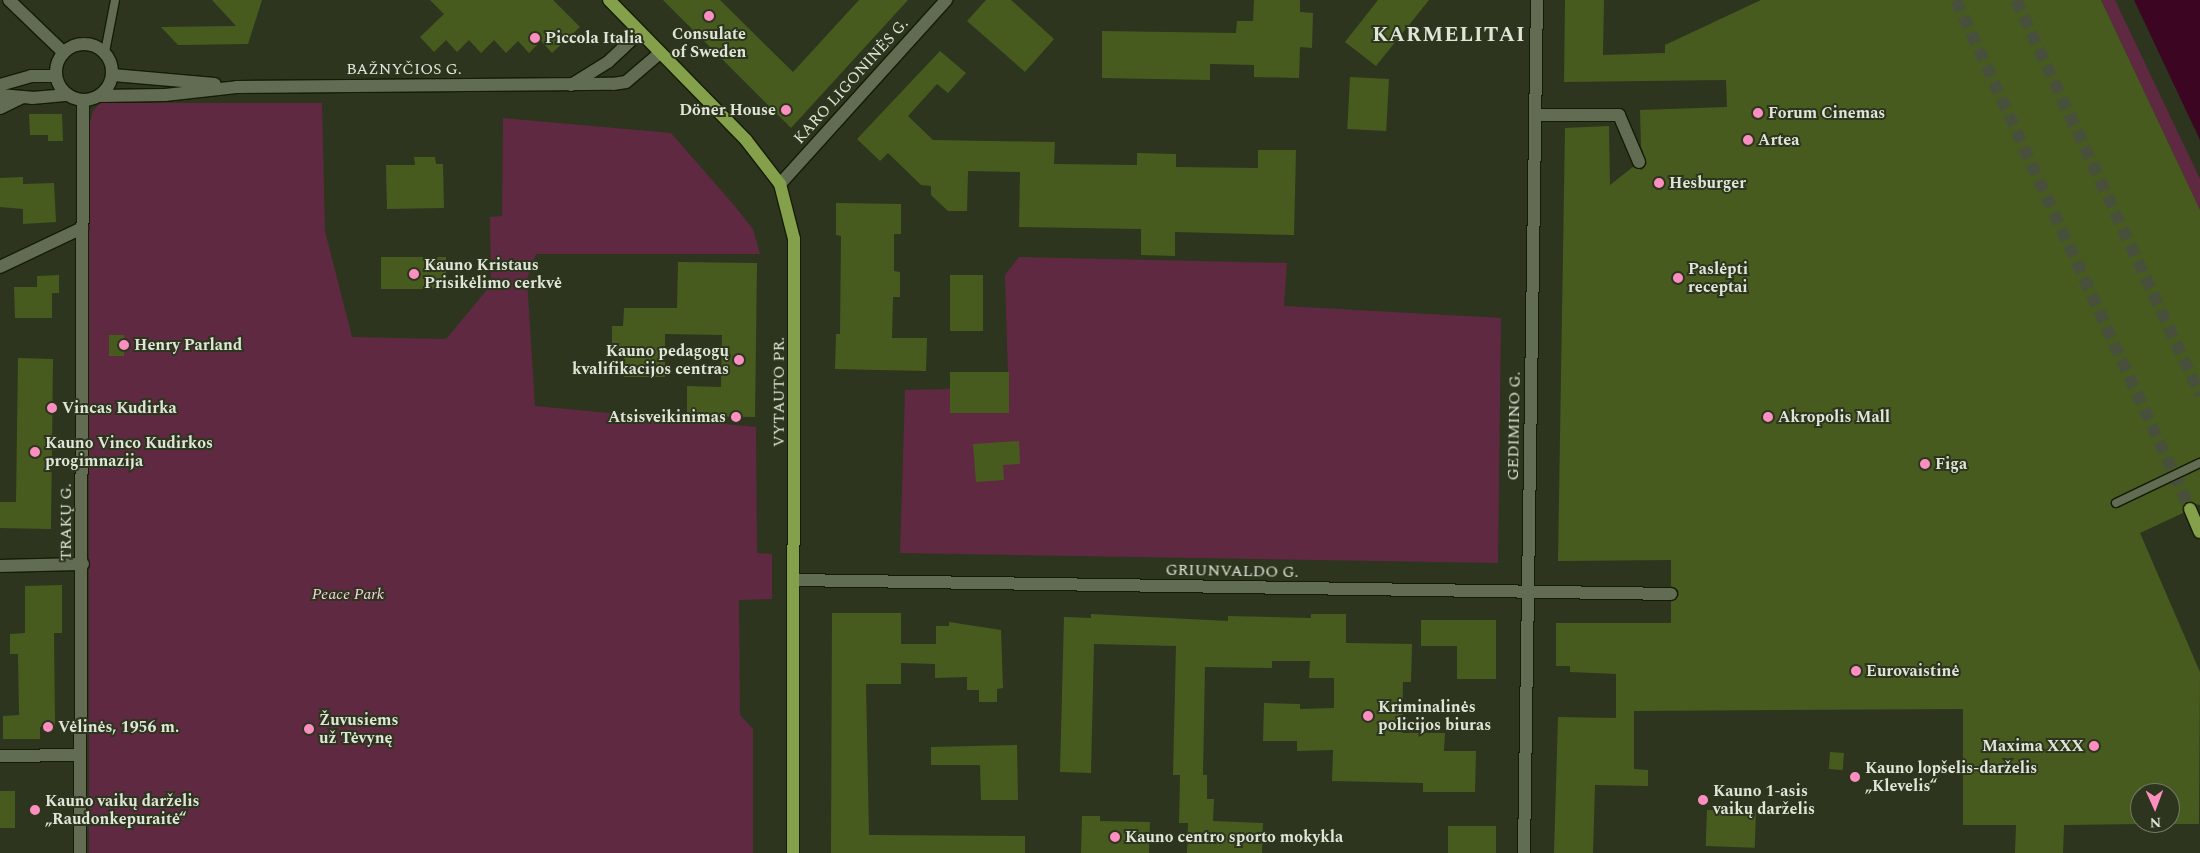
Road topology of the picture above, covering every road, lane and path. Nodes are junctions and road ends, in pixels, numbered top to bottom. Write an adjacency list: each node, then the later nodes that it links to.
1 (9, 0): 7 (street)
2 (114, 0): 8 (lane)
3 (609, 0): 6 (main road, VYTAUTO PR.)
4 (946, 0): 23 (street, KARO LIGONINĖS G.)
5 (1537, 0): 21 (street, GEDIMINO G.)
6 (640, 32): 9 (main road, VYTAUTO PR.); 13 (street)
7 (63, 52): 8 (street); 11 (street)
8 (105, 52): 10 (street)
9 (660, 53): 13 (street, BAŽNYČIOS G.); 23 (main road, VYTAUTO PR.)
10 (113, 75): 14 (street, BAŽNYČIOS G.); 17 (street)
11 (56, 76): 12 (street); 16 (street)
12 (0, 85)
13 (570, 85): 14 (street, BAŽNYČIOS G.)
14 (237, 87): 17 (street, BAŽNYČIOS G.)
15 (0, 95): 18 (street)
16 (68, 95): 18 (street); 19 (street)
17 (100, 96): 19 (street)
18 (23, 97): 20 (street)
19 (83, 100): 24 (street, TRAKŲ G.)
20 (0, 108)
21 (1536, 115): 22 (street); 33 (street, GEDIMINO G.)
22 (1639, 162)
23 (780, 184): 32 (main road, VYTAUTO PR.)
24 (82, 228): 25 (street); 30 (street, TRAKŲ G.)
25 (0, 267)
26 (2200, 464): 27 (lane, bridge)
27 (2116, 503)
28 (2190, 509): 29 (main road)
29 (2200, 532)
30 (83, 564): 31 (street); 35 (street, TRAKŲ G.)
31 (0, 566)
32 (793, 580): 33 (street, GRIUNVALDO G.); 38 (main road, VYTAUTO PR.)
33 (1527, 593): 34 (street, GRIUNVALDO G.); 39 (street, GEDIMINO G.)
34 (1671, 594)
35 (80, 755): 36 (street); 37 (street, TRAKŲ G.)
36 (0, 756)
37 (80, 853)
38 (792, 853)
39 (1524, 853)

